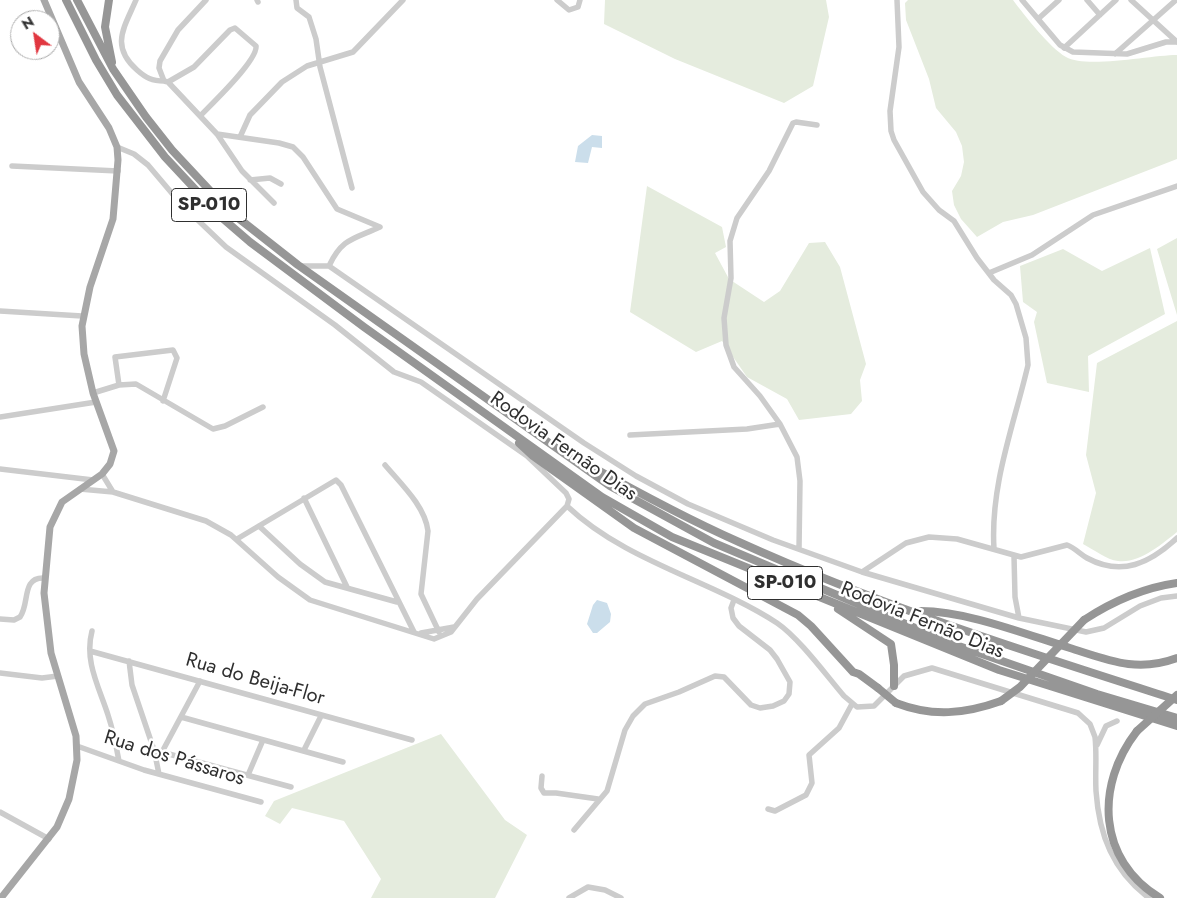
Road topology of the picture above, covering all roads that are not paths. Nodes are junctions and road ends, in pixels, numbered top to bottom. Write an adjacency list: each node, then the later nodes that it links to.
1 (44, 0): 31 (main road)
2 (66, 0): 50 (highway, Rodovia Fernão Dias / SP-010)
3 (77, 0): 25 (highway, Rodovia Fernão Dias / SP-010)
4 (109, 0): 25 (highway)
5 (136, 0): 26 (street)
6 (206, 0): 26 (street)
7 (296, 0): 24 (street)
8 (403, 0): 24 (street)
9 (557, 0): 10 (street)
10 (580, 0)
11 (897, 0): 41 (street)
12 (1022, 0): 19 (street)
13 (1059, 0): 19 (street)
14 (1088, 0): 18 (street)
15 (1116, 0): 18 (street)
16 (1131, 0): 20 (street)
17 (1176, 0): 20 (street)
18 (1100, 15): 22 (street)
19 (1038, 19): 22 (street)
20 (1153, 21): 21 (street); 23 (street)
21 (1177, 42): 23 (street)
22 (1064, 48): 23 (street)
23 (1115, 54)
24 (320, 60): 30 (street); 37 (street)
25 (113, 69): 39 (highway, Rodovia Fernão Dias / SP-010)
26 (166, 81): 27 (street); 27 (street)
27 (200, 116): 29 (street)
28 (817, 125): 51 (street)
29 (217, 134): 30 (street); 34 (street)
30 (240, 137): 40 (street)
31 (117, 147): 33 (main road); 62 (street)
32 (12, 166): 33 (street)
33 (118, 171): 43 (main road)
34 (250, 180): 35 (street); 38 (street)
35 (281, 184)
36 (1177, 186): 41 (street)
37 (352, 188)
38 (274, 204)
39 (298, 265): 40 (street); 53 (highway, Rodovia Fernão Dias / SP-010)
40 (330, 266): 67 (street)
41 (989, 273): 68 (street)
42 (0, 311): 43 (street)
43 (82, 316): 45 (main road)
44 (119, 385): 45 (street); 46 (street); 46 (street)
45 (93, 393): 47 (main road)
46 (163, 401): 48 (street)
47 (96, 402): 49 (street); 56 (main road)
48 (263, 407)
49 (0, 417)
50 (497, 422): 61 (highway); 63 (highway, Rodovia Fernão Dias / SP-010)
51 (780, 424): 52 (street); 67 (street)
52 (630, 436)
53 (554, 447): 78 (highway); 97 (highway, Rodovia Fernão Dias / SP-010)
54 (386, 465): 83 (street)
55 (0, 469): 57 (street)
56 (102, 474): 57 (main road); 59 (street)
57 (93, 480): 58 (main road)
58 (78, 489): 59 (street); 71 (main road)
59 (113, 492): 66 (street)
60 (304, 498): 64 (street); 73 (street); 77 (street)
61 (595, 501): 63 (highway); 72 (highway, bridge)
62 (567, 506): 76 (street); 81 (street)
63 (645, 523): 75 (highway, Rodovia Fernão Dias / SP-010)
64 (259, 526): 66 (street); 73 (street)
65 (1177, 538): 69 (street)
66 (236, 540): 84 (street)
67 (799, 549): 70 (street)
68 (994, 549): 69 (street); 70 (street)
69 (1014, 556): 79 (street)
70 (862, 572): 79 (street)
71 (44, 578): 80 (street); 89 (main road)
72 (1177, 583)
73 (347, 587): 77 (street)
74 (1177, 596): 79 (street)
75 (821, 598): 91 (highway); 99 (highway, Rodovia Fernão Dias / SP-010)
76 (734, 600): 94 (street); 113 (street)
77 (397, 602): 84 (street)
78 (912, 611): 86 (highway); 93 (highway)
79 (1018, 618)
80 (0, 620)
81 (454, 627): 83 (street); 84 (street)
82 (92, 631): 85 (street)
83 (439, 632): 84 (street)
84 (416, 633)
85 (90, 652): 87 (street, Rua do Beija-Flor); 107 (street)
86 (1177, 658)
87 (129, 661): 90 (street, Rua do Beija-Flor); 104 (street)
88 (0, 674): 89 (street)
89 (58, 676): 102 (main road)
90 (200, 681): 95 (street, Rua do Beija-Flor); 96 (street)
91 (894, 686): 94 (street); 103 (street)
92 (1177, 695): 123 (highway, bridge)
93 (1177, 700)
94 (852, 704): 115 (street)
95 (321, 716): 101 (street, Rua do Beija-Flor); 105 (street)
96 (181, 717): 100 (street); 106 (street)
97 (1177, 718)
98 (1116, 721): 103 (street)
99 (1177, 726)
100 (263, 740): 105 (street); 110 (street)
101 (412, 740)
102 (77, 746): 107 (street, Rua dos Pássaros); 118 (main road)
103 (1096, 746): 122 (street)
104 (154, 750): 106 (street); 109 (street)
105 (304, 750): 108 (street)
106 (162, 752): 110 (street)
107 (119, 761): 109 (street, Rua dos Pássaros)
108 (343, 762)
109 (159, 774): 114 (street, Rua dos Pássaros)
110 (248, 775): 112 (street)
111 (542, 776): 113 (street)
112 (291, 787)
113 (598, 799): 117 (street)
114 (261, 802)
115 (768, 808)
116 (0, 812): 118 (street)
117 (574, 830)
118 (49, 839): 119 (main road)
119 (1, 898)
120 (569, 898): 121 (street)
121 (621, 898)
122 (1149, 898)
123 (1160, 898)

